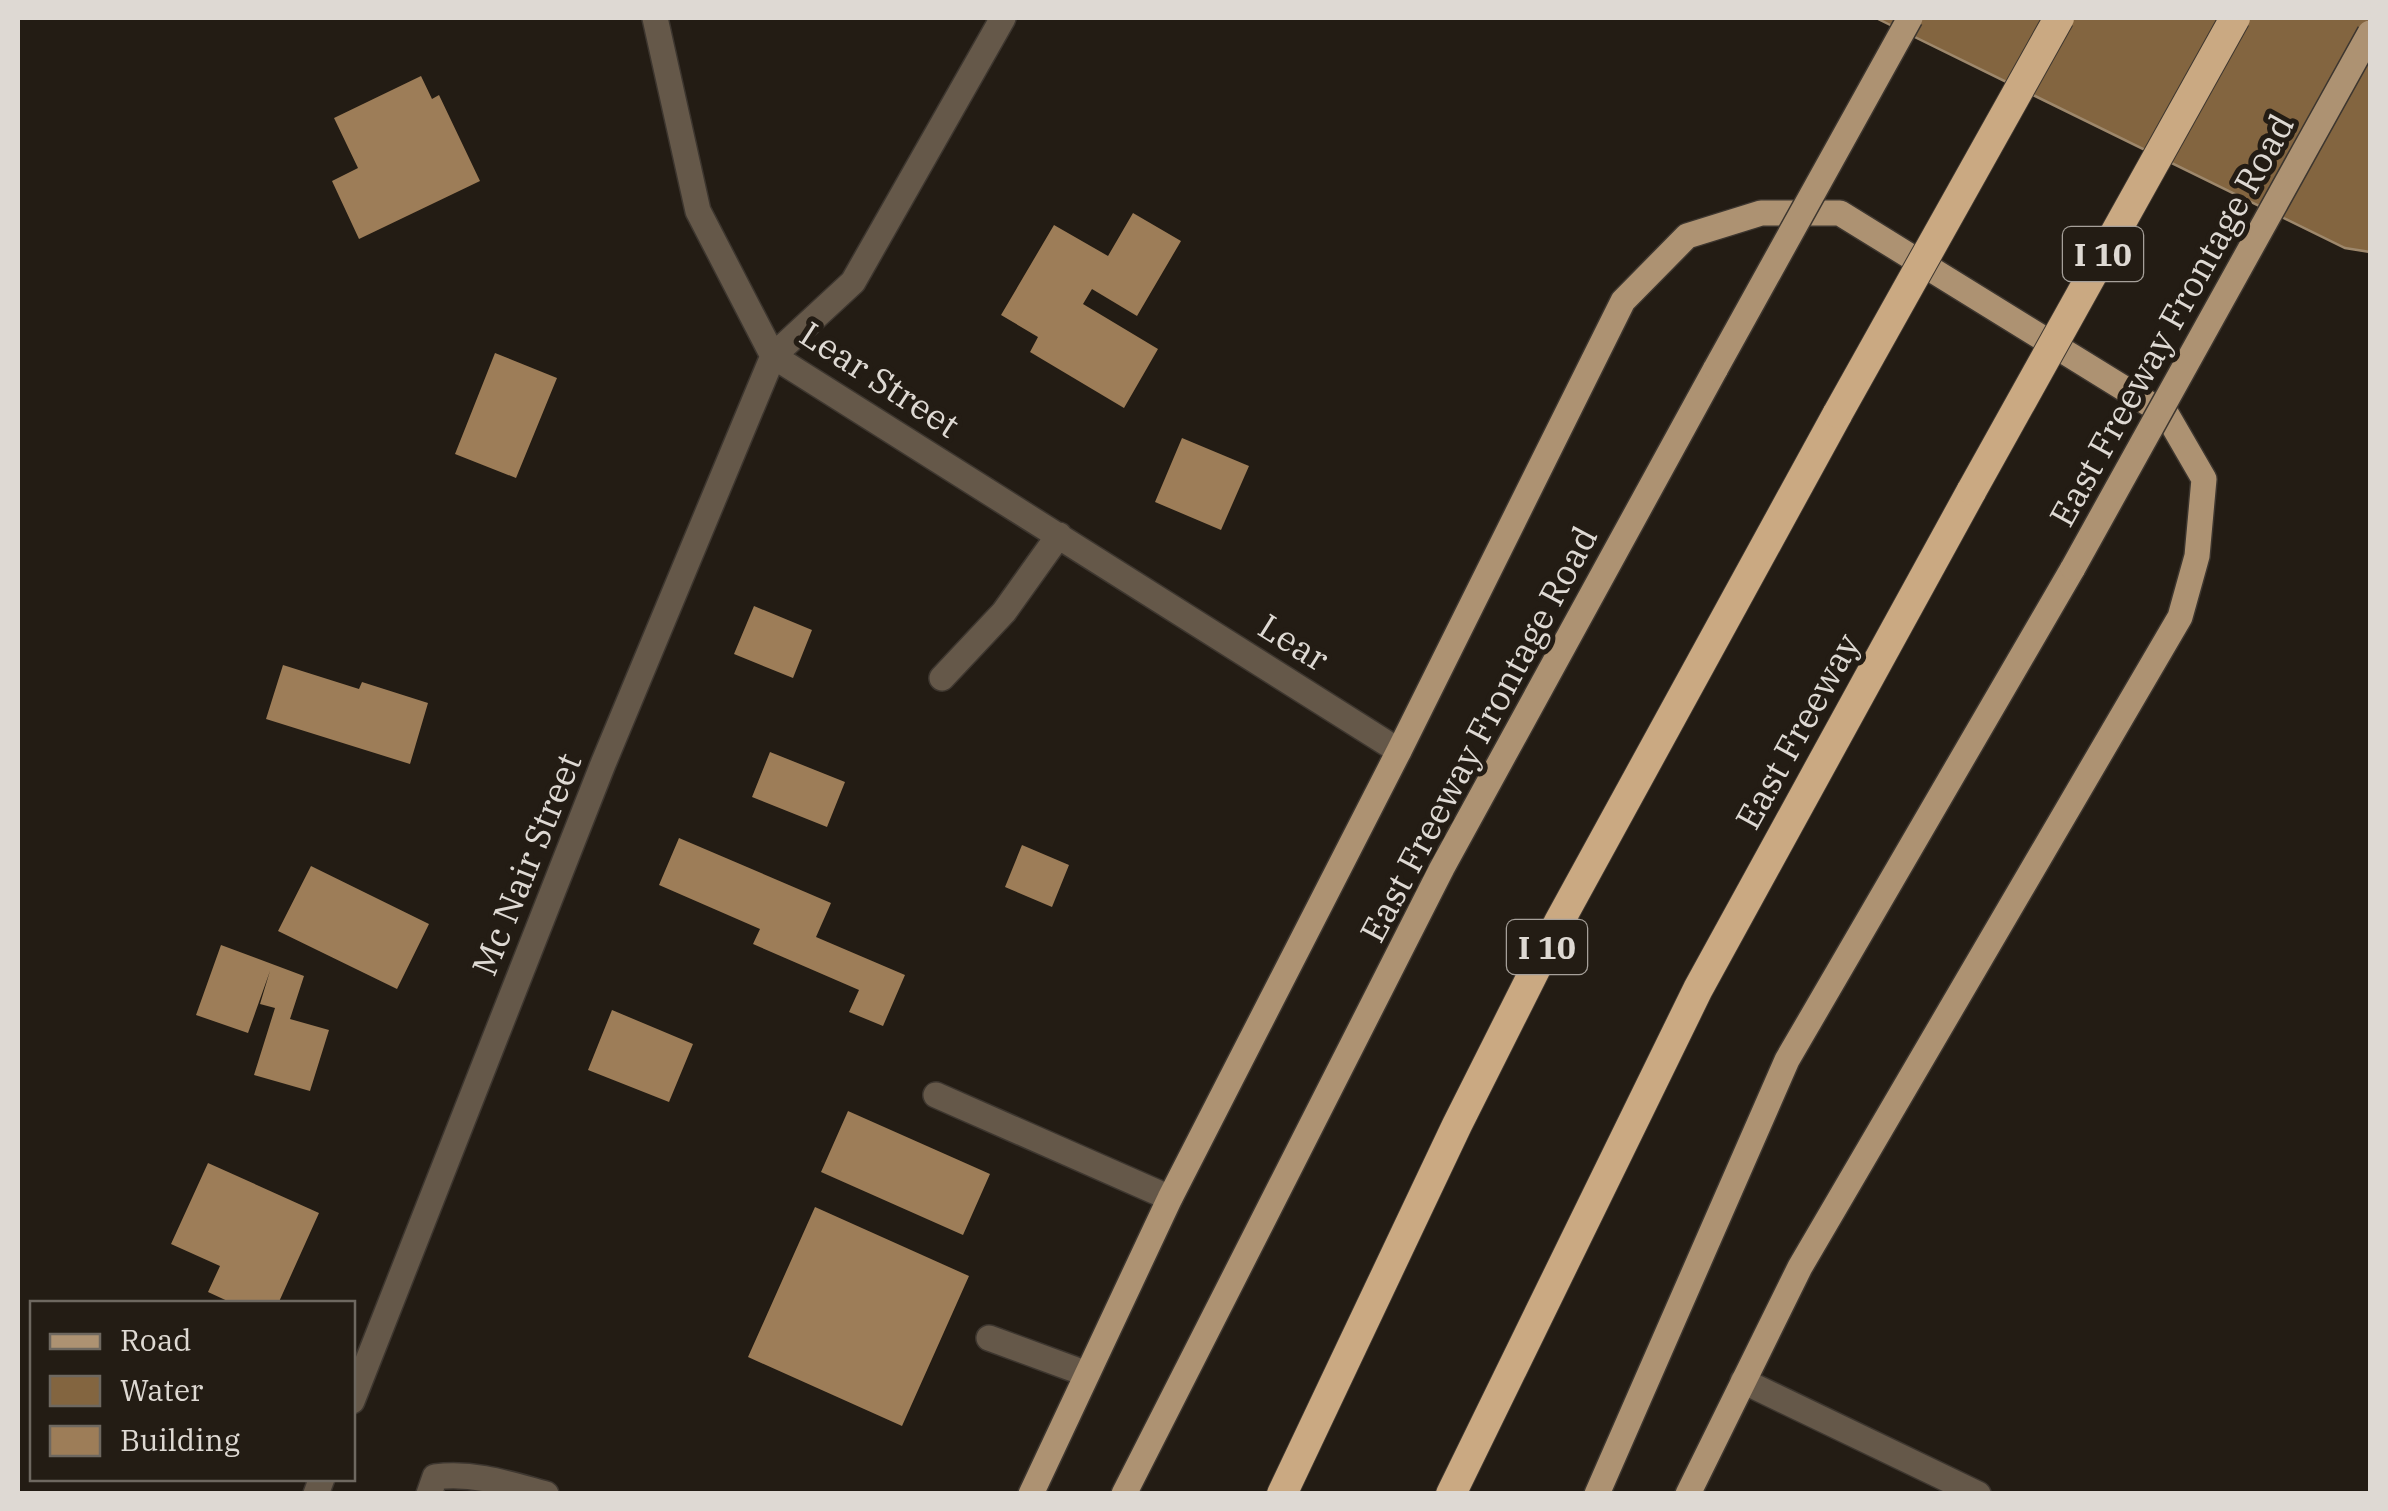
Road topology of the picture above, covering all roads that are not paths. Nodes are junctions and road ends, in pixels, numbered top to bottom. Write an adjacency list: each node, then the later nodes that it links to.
1 (655, 18): 7 (street, Lear Street)
2 (1003, 18): 7 (street)
3 (1910, 18): 21 (main road, East Freeway Frontage Road, bridge)
4 (2059, 18): 22 (highway, I 10, bridge)
5 (2235, 18): 23 (highway, East Freeway / I 10, bridge)
6 (2370, 33): 24 (main road, East Freeway Frontage Road, bridge)
7 (773, 356): 8 (street, Lear Street); 17 (street, Mc Nair Street)
8 (1059, 535): 9 (street, Lear Street); 10 (street)
9 (1150, 592): 11 (street, Lear)
10 (942, 678)
11 (1399, 751): 13 (main road); 16 (main road)
12 (936, 1095): 13 (street)
13 (1170, 1198): 15 (main road)
14 (989, 1338): 15 (street)
15 (1087, 1374): 20 (main road)
16 (1743, 1381): 25 (main road); 26 (street)
17 (355, 1394)
18 (429, 1494): 19 (street)
19 (546, 1494)
20 (1031, 1494)
21 (1124, 1494)
22 (1282, 1494)
23 (1451, 1494)
24 (1597, 1494)
25 (1688, 1494)
26 (1978, 1494)

